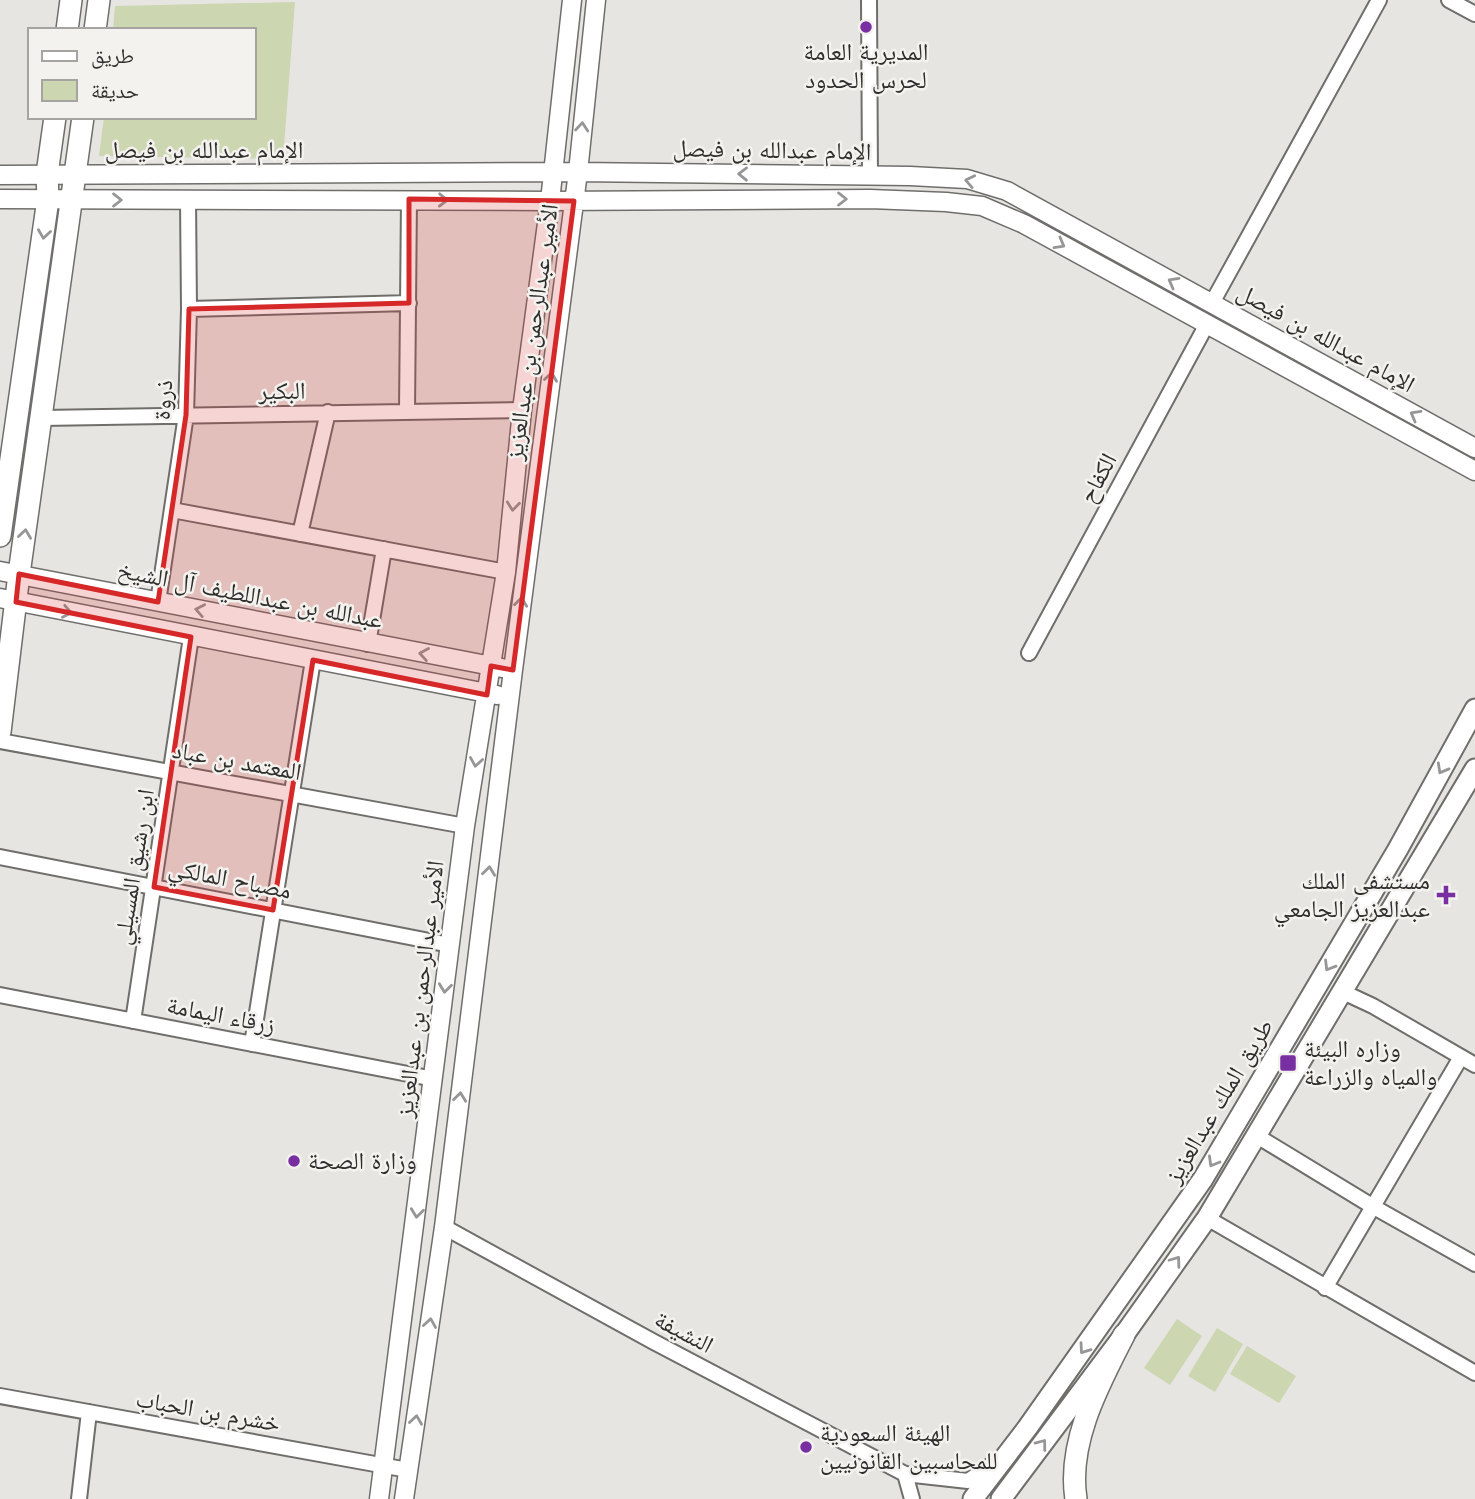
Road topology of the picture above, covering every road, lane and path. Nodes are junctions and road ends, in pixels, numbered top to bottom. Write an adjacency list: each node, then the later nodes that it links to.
1 (71, 0): 9 (main road)
2 (99, 0): 10 (main road)
3 (572, 0): 13 (street, الأمير عبدالرحمن بن عبدالعزيز)
4 (596, 0): 14 (street, الأمير عبدالرحمن بن عبدالعزيز, one-way to 4)
5 (869, 0): 20 (street)
6 (1379, 0): 31 (street)
7 (1449, 0): 8 (street)
8 (1475, 14)
9 (67, 28)
10 (95, 28)
11 (55, 119): 15 (main road)
12 (83, 119): 19 (main road)
13 (552, 172): 14 (street, الإمام عبدالله بن فيصل); 17 (street, الإمام عبدالله بن فيصل); 28 (street, الأمير عبدالرحمن بن عبدالعزيز)
14 (578, 172): 20 (street, الإمام عبدالله بن فيصل, one-way to 14); 29 (street, الأمير عبدالرحمن بن عبدالعزيز)
15 (47, 174): 18 (street, الإمام عبدالله بن فيصل); 19 (street, الإمام عبدالله بن فيصل); 22 (main road)
16 (279, 174): 17 (street, الإمام عبدالله بن فيصل); 19 (street, الإمام عبدالله بن فيصل); 23 (street)
17 (341, 174): 24 (street)
18 (0, 175)
19 (75, 176): 26 (main road)
20 (870, 176): 31 (street, الإمام عبدالله بن فيصل, one-way to 20)
21 (0, 199): 22 (street, الإمام عبدالله بن فيصل)
22 (48, 199): 26 (street, الإمام عبدالله بن فيصل); 43 (main road, one-way to 43)
23 (283, 199): 24 (street, الإمام عبدالله بن فيصل); 27 (street, الإمام عبدالله بن فيصل)
24 (343, 199): 25 (street, الإمام عبدالله بن فيصل)
25 (409, 199): 28 (street, الإمام عبدالله بن فيصل, one-way to 28); 30 (street)
26 (73, 200): 27 (street, الإمام عبدالله بن فيصل, one-way to 27); 38 (main road)
27 (188, 200): 32 (street, ذروة)
28 (550, 201): 29 (street, الإمام عبدالله بن فيصل); 34 (street, الأمير عبدالرحمن بن عبدالعزيز)
29 (574, 201): 33 (street, الإمام عبدالله بن فيصل, one-way to 33); 54 (street, الأمير عبدالرحمن بن عبدالعزيز, one-way to 29)
30 (409, 303): 32 (street); 35 (street)
31 (1212, 303): 39 (street, الإمام عبدالله بن فيصل, one-way to 31)
32 (189, 309): 37 (street, ذروة)
33 (1207, 324): 40 (street, الإمام عبدالله بن فيصل); 51 (street, الكفاح)
34 (522, 410): 35 (street, البكير); 45 (street, الأمير عبدالرحمن بن عبدالعزيز, one-way to 45)
35 (407, 411): 36 (street, البكير)
36 (328, 412): 37 (street, البكير); 42 (street)
37 (187, 415): 38 (street, البكير); 41 (street, ذروة)
38 (42, 418): 46 (main road, one-way to 38)
39 (1475, 448)
40 (1475, 471)
41 (172, 510): 42 (street); 48 (street, ذروة)
42 (300, 534): 44 (street)
43 (0, 536)
44 (384, 549): 45 (street); 50 (street)
45 (506, 572): 53 (street, الأمير عبدالرحمن بن عبدالعزيز)
46 (9, 573): 47 (main road); 48 (street, عبدالله بن عبداللطيف آل الشيخ)
47 (8, 600): 49 (street, one-way to 49); 58 (main road)
48 (158, 602): 50 (street, عبدالله بن عبداللطيف آل الشيخ, one-way to 48)
49 (191, 636): 52 (street); 61 (street, ابن رشيق المسيلي)
50 (368, 644): 53 (street, عبدالله بن عبداللطيف آل الشيخ, one-way to 50)
51 (1029, 653)
52 (313, 660): 55 (street); 62 (street)
53 (491, 666): 54 (street, عبدالله بن عبداللطيف آل الشيخ); 55 (street, الأمير عبدالرحمن بن عبدالعزيز)
54 (513, 670): 56 (street, الأمير عبدالرحمن بن عبدالعزيز)
55 (487, 695): 56 (street); 63 (street, الأمير عبدالرحمن بن عبدالعزيز, one-way to 63)
56 (510, 696): 78 (street, one-way to 56)
57 (1475, 709): 85 (main road, طريق الملك عبدالعزيز, one-way to 85)
58 (0, 732)
59 (0, 741): 61 (street, المعتمد بن عباد)
60 (1475, 769): 68 (main road, طريق الملك عبدالعزيز)
61 (171, 772): 62 (street, المعتمد بن عباد); 65 (street, ابن رشيق المسيلي)
62 (291, 794): 63 (street, المعتمد بن عباد); 66 (street)
63 (466, 826): 67 (street, الأمير عبدالرحمن بن عبدالعزيز)
64 (0, 857): 65 (street, مصباح المالكي)
65 (153, 887): 66 (street, مصباح المالكي); 70 (street, ابن رشيق المسيلي)
66 (273, 910): 67 (street, مصباح المالكي); 71 (street)
67 (450, 945): 74 (street, الأمير عبدالرحمن بن عبدالعزيز, one-way to 74)
68 (1343, 992): 72 (street); 75 (main road, طريق الملك عبدالعزيز)
69 (0, 995): 70 (street, زرقاء اليمامة)
70 (133, 1021): 71 (street, زرقاء اليمامة)
71 (252, 1044): 74 (street, زرقاء اليمامة)
72 (1461, 1057): 73 (street); 76 (street)
73 (1475, 1065)
74 (434, 1079): 86 (street, الأمير عبدالرحمن بن عبدالعزيز, one-way to 86)
75 (1257, 1136): 76 (street); 77 (main road, طريق الملك عبدالعزيز)
76 (1372, 1206): 79 (street); 80 (street)
77 (1207, 1218): 80 (street); 81 (main road, طريق الملك عبدالعزيز, one-way to 77)
78 (444, 1227): 87 (street, one-way to 78); 88 (street, النشيفة)
79 (1475, 1264)
80 (1325, 1288): 82 (street)
81 (1124, 1335): 95 (main road, طريق الملك عبدالعزيز, one-way to 81); 96 (main road)
82 (1475, 1373)
83 (0, 1396): 84 (street, خشرم بن الحباب)
84 (89, 1412): 86 (street, خشرم بن الحباب); 89 (street)
85 (1007, 1454): 88 (street); 93 (street); 94 (main road, طريق الملك عبدالعزيز)
86 (384, 1466): 87 (street, خشرم بن الحباب); 90 (street, الأمير عبدالرحمن بن عبدالعزيز)
87 (408, 1470): 91 (street)
88 (905, 1474): 92 (street)
89 (79, 1499)
90 (379, 1499)
91 (404, 1499)
92 (912, 1499)
93 (964, 1499)
94 (973, 1499)
95 (1001, 1499)
96 (1076, 1499)

